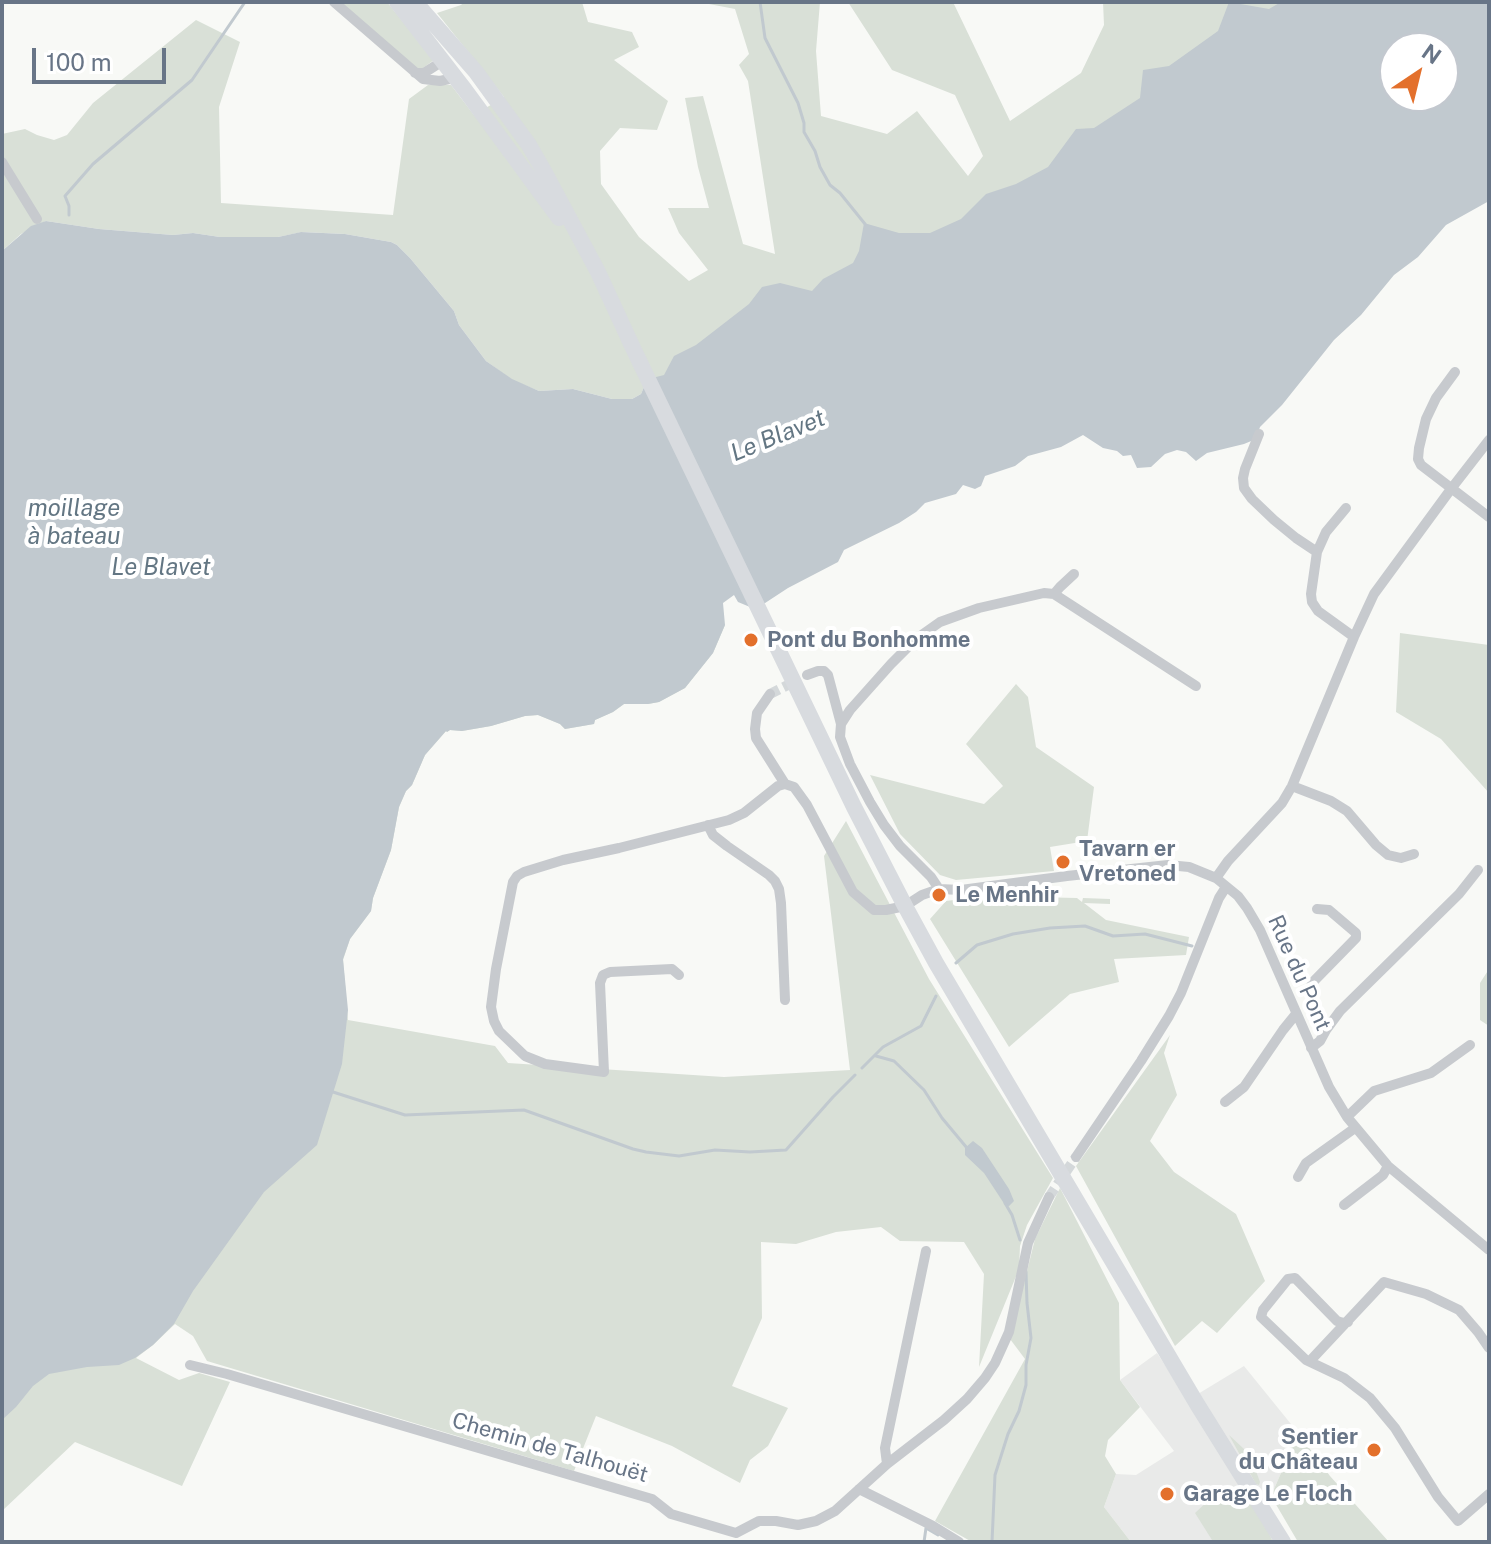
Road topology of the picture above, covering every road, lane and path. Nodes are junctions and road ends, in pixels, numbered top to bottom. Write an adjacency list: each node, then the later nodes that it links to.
1 (334, 2): 5 (street)
2 (397, 2): 9 (main road)
3 (415, 2): 9 (main road)
4 (438, 64): 5 (street)
5 (415, 73): 6 (street)
6 (449, 79)
7 (2, 162): 8 (street)
8 (37, 219)
9 (633, 348): 20 (main road)
10 (1455, 372): 13 (street)
11 (1259, 434): 16 (street)
12 (1489, 440): 13 (street)
13 (1451, 489): 15 (street); 19 (street)
14 (1346, 508): 16 (street)
15 (1489, 517)
16 (1317, 552): 19 (street)
17 (1074, 574): 18 (street)
18 (1054, 594): 21 (street); 23 (street)
19 (1354, 637): 25 (street)
20 (800, 678): 23 (street); 32 (main road)
21 (1196, 686)
22 (770, 694): 24 (street)
23 (841, 724): 31 (street)
24 (785, 784): 26 (street); 32 (street)
25 (1292, 786): 27 (street); 29 (street)
26 (708, 825): 34 (street); 35 (street)
27 (1414, 854)
28 (1478, 870): 37 (street)
29 (1216, 878): 30 (street, Rue du Pont); 31 (street, Rue du Pont)
30 (1226, 887): 36 (street, Rue du Pont); 43 (street)
31 (939, 889): 32 (street, Rue du Pont)
32 (905, 906): 58 (main road)
33 (1317, 909): 37 (street)
34 (679, 975)
35 (785, 1000)
36 (1296, 1014): 39 (street, Rue du Pont); 40 (street)
37 (1326, 1030): 39 (street)
38 (1470, 1045): 41 (street)
39 (1311, 1048): 41 (street, Rue du Pont)
40 (1225, 1102)
41 (1347, 1117): 42 (street, Rue du Pont)
42 (1355, 1128): 44 (street, Rue du Pont); 45 (street)
43 (1076, 1157)
44 (1388, 1166): 47 (street); 48 (street, Rue du Pont)
45 (1298, 1177)
46 (1049, 1197): 54 (street, Chemin de Talhouët)
47 (1344, 1205)
48 (1489, 1250)
49 (926, 1251): 54 (street)
50 (1348, 1322): 51 (street); 52 (street); 52 (street)
51 (1489, 1348)
52 (1310, 1361): 56 (street)
53 (190, 1365): 55 (street, Chemin de Talhouët)
54 (887, 1464): 55 (street, Chemin de Talhouët)
55 (859, 1489): 57 (street)
56 (1489, 1494)
57 (959, 1542)
58 (1283, 1542)

